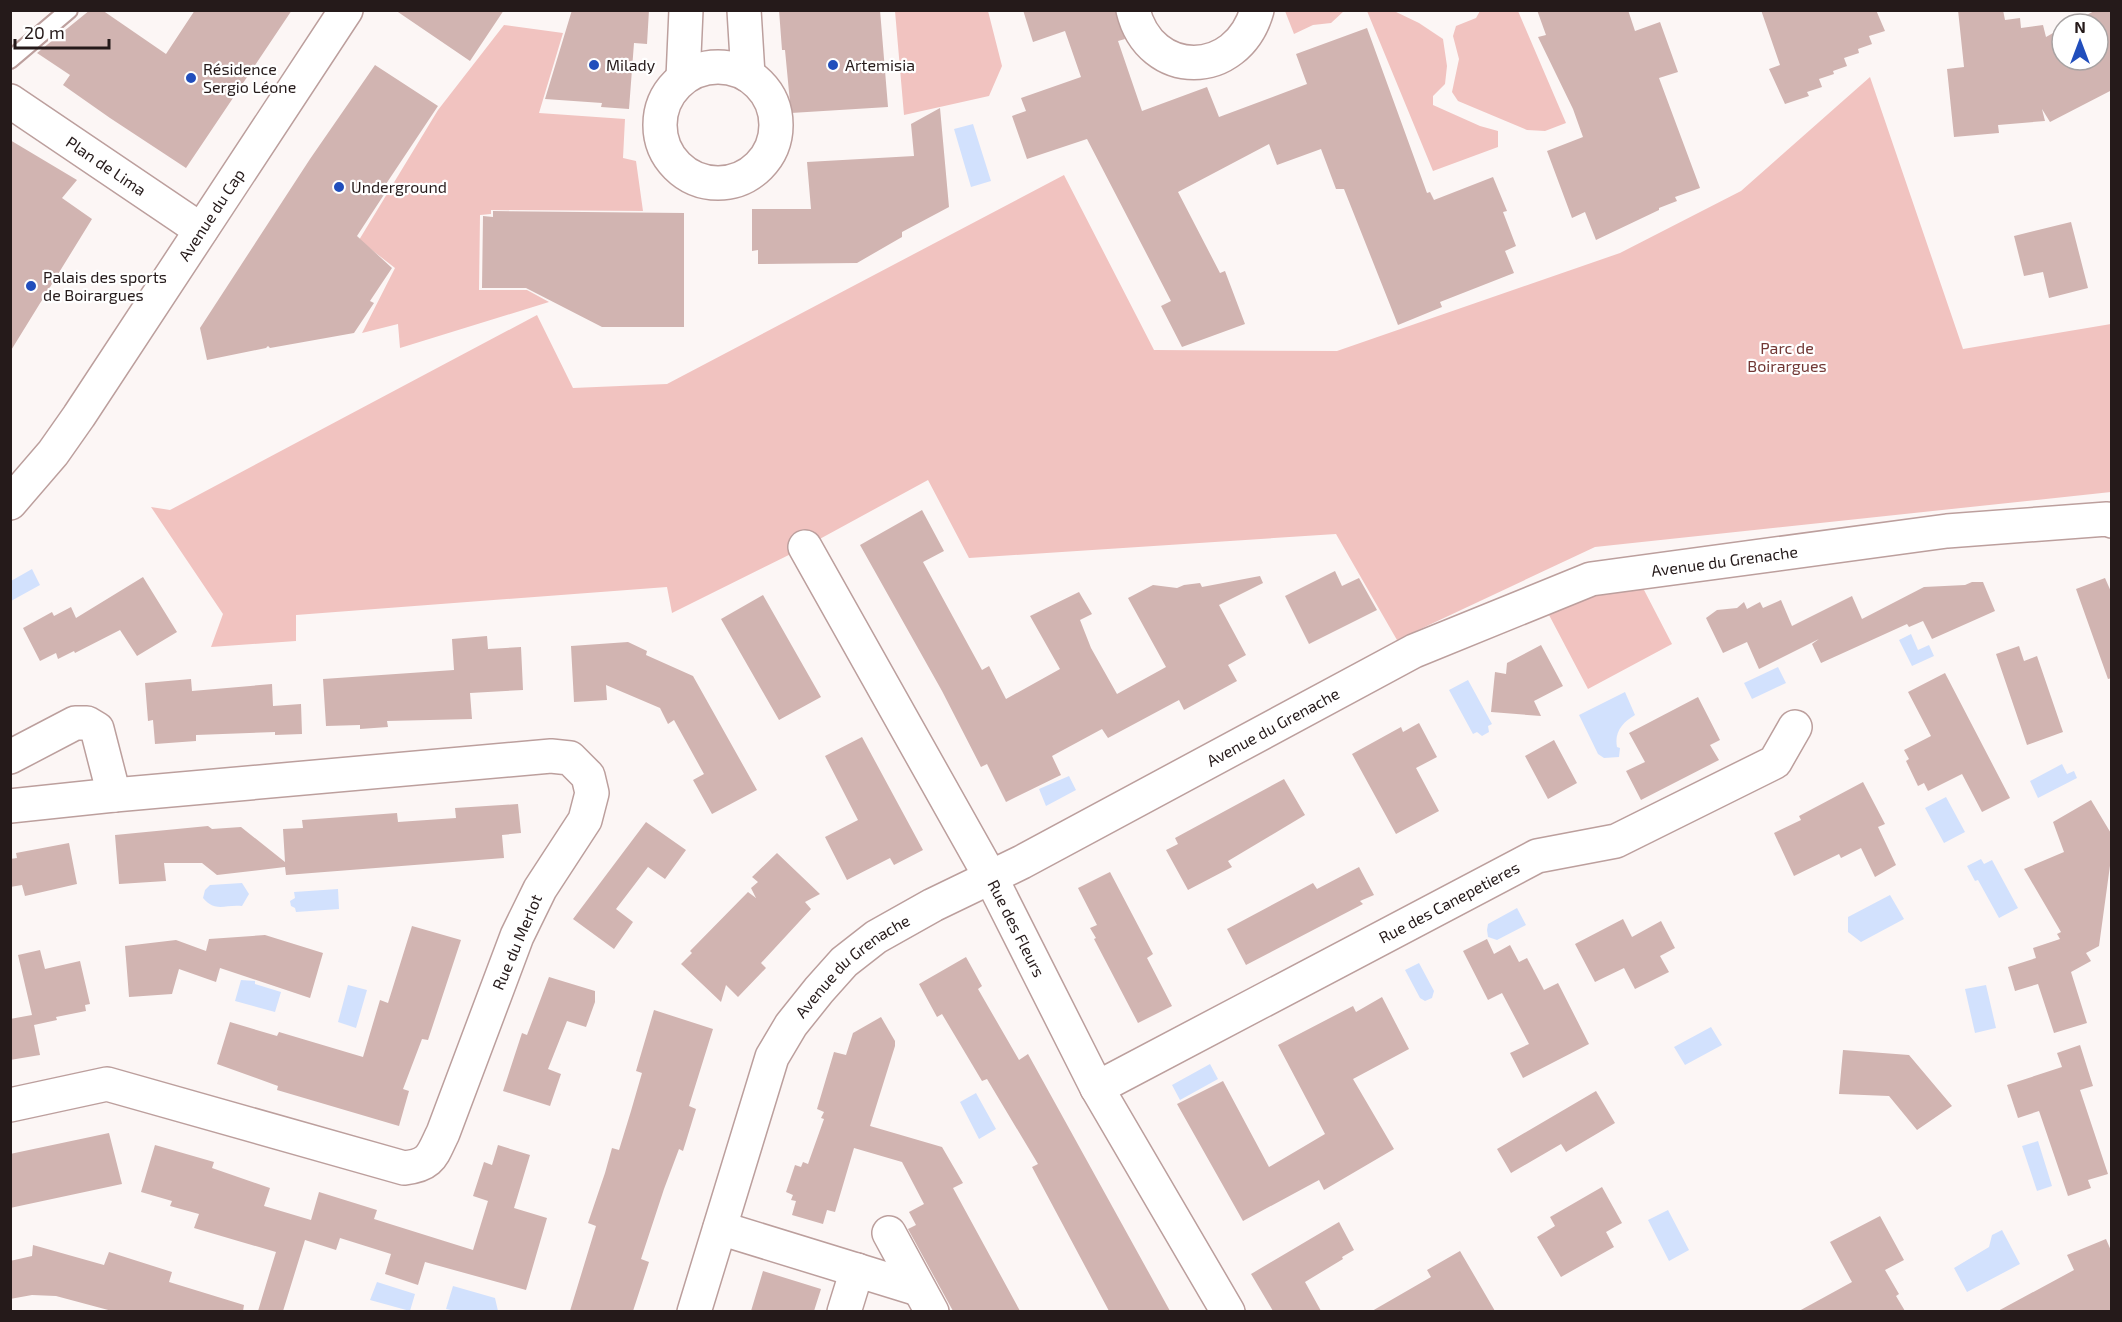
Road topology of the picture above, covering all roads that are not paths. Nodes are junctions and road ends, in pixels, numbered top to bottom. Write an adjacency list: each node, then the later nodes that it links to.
1 (69, 10): 7 (lane)
2 (346, 10): 11 (street, Avenue du Cap)
3 (686, 10): 9 (street)
4 (744, 10): 8 (street)
5 (1133, 10): 6 (street)
6 (1257, 10)
7 (10, 60)
8 (748, 75): 9 (street); 9 (street)
9 (683, 78)
10 (10, 101): 11 (street, Plan de Lima)
11 (201, 230): 12 (street, Avenue du Cap)
12 (10, 503)
13 (2112, 520): 19 (street, Avenue du Grenache)
14 (805, 547): 19 (street, Rue des Fleurs)
15 (1795, 727): 20 (street, Rue des Canepetieres)
16 (10, 757): 17 (street)
17 (114, 795): 18 (street, Rue du Merlot); 21 (street, Rue du Merlot)
18 (10, 806)
19 (991, 878): 20 (street, Rue des Fleurs); 22 (street, Avenue du Grenache)
20 (1097, 1089): 28 (street, Rue des Fleurs)
21 (10, 1105)
22 (720, 1228): 24 (street); 26 (street, Avenue du Grenache)
23 (889, 1233): 25 (street)
24 (857, 1270): 25 (street); 27 (street)
25 (925, 1300)
26 (694, 1311)
27 (844, 1311)
28 (1228, 1311)

